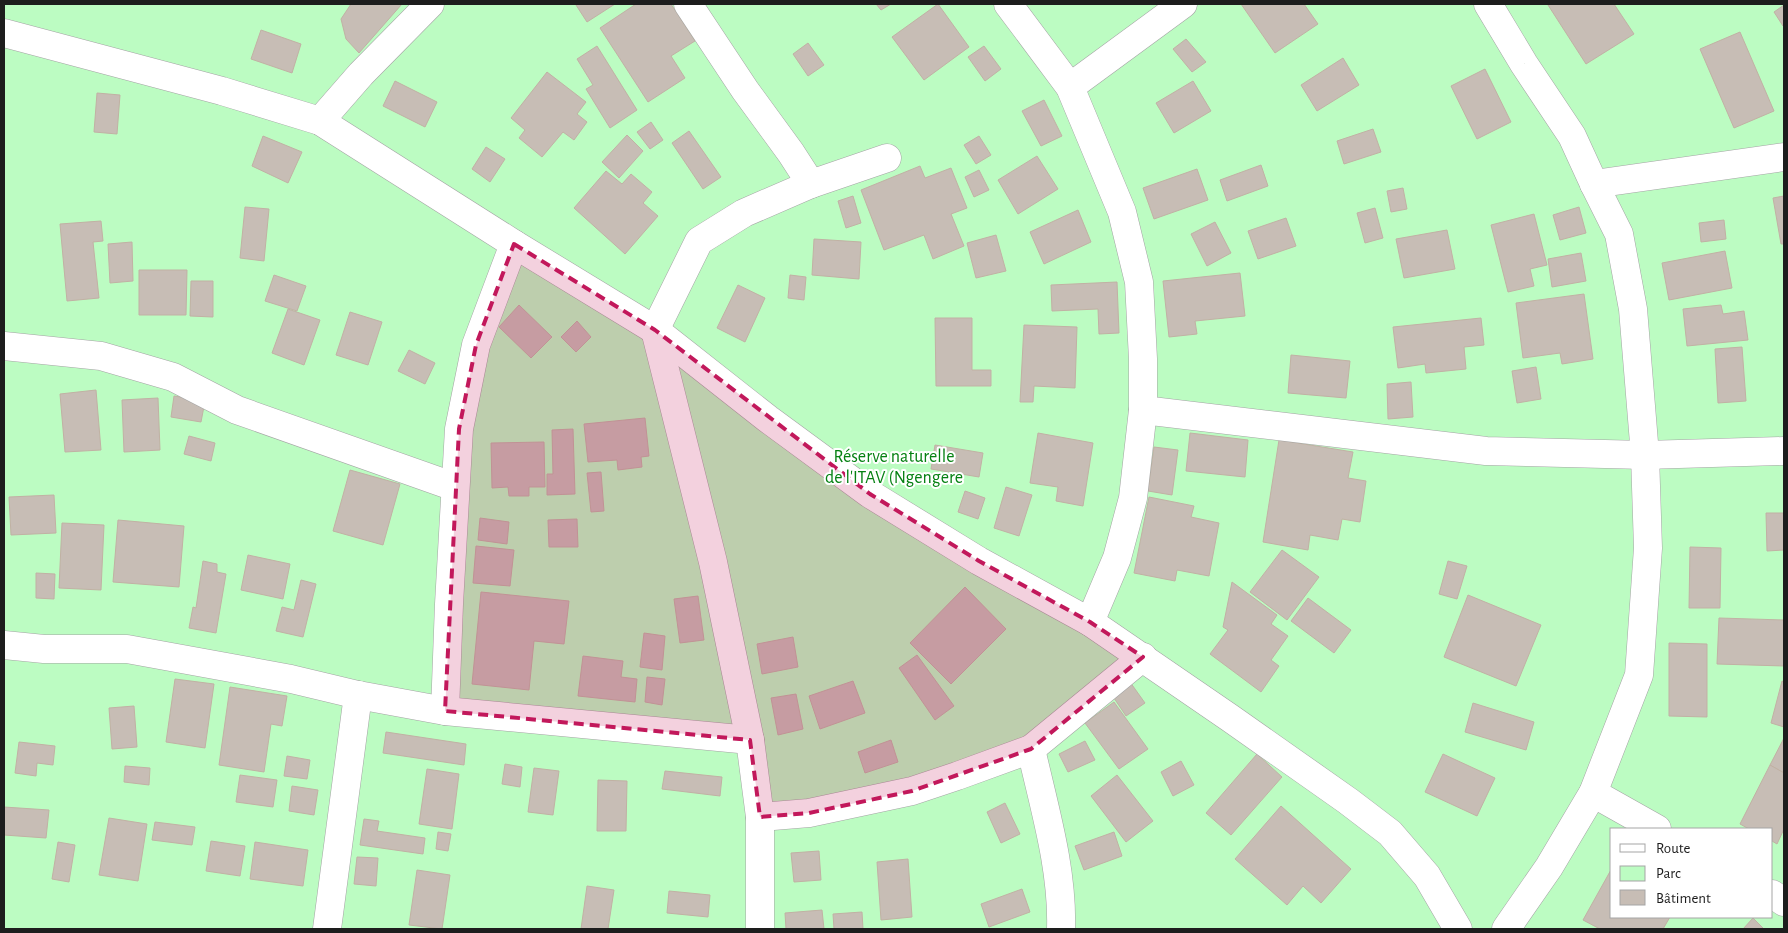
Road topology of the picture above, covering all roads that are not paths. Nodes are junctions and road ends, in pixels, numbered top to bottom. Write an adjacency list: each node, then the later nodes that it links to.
1 (430, 4): 8 (street)
2 (688, 4): 11 (street)
3 (1008, 4): 7 (street)
4 (1184, 4): 7 (street)
5 (1488, 4): 12 (street)
6 (4, 33): 8 (street)
7 (1070, 87): 16 (street)
8 (320, 121): 13 (street)
9 (1784, 157): 12 (street)
10 (887, 158): 11 (street)
11 (811, 184): 14 (street)
12 (1594, 184): 18 (street)
13 (514, 244): 14 (street); 19 (street)
14 (655, 330): 20 (street); 25 (street)
15 (4, 346): 19 (street)
16 (1143, 410): 18 (street); 20 (street)
17 (1784, 451): 18 (street)
18 (1645, 456): 27 (street)
19 (455, 487): 24 (street)
20 (1090, 622): 22 (street)
21 (4, 645): 23 (street)
22 (1143, 657): 26 (street); 35 (street)
23 (358, 695): 24 (street); 32 (street)
24 (445, 711): 25 (street)
25 (750, 740): 28 (street)
26 (1031, 749): 28 (street); 34 (street)
27 (1593, 793): 29 (street); 36 (street)
28 (760, 817): 33 (street)
29 (1655, 828)
30 (1773, 895): 31 (street)
31 (1784, 902)
32 (327, 929)
33 (760, 929)
34 (1061, 929)
35 (1458, 929)
36 (1506, 929)

